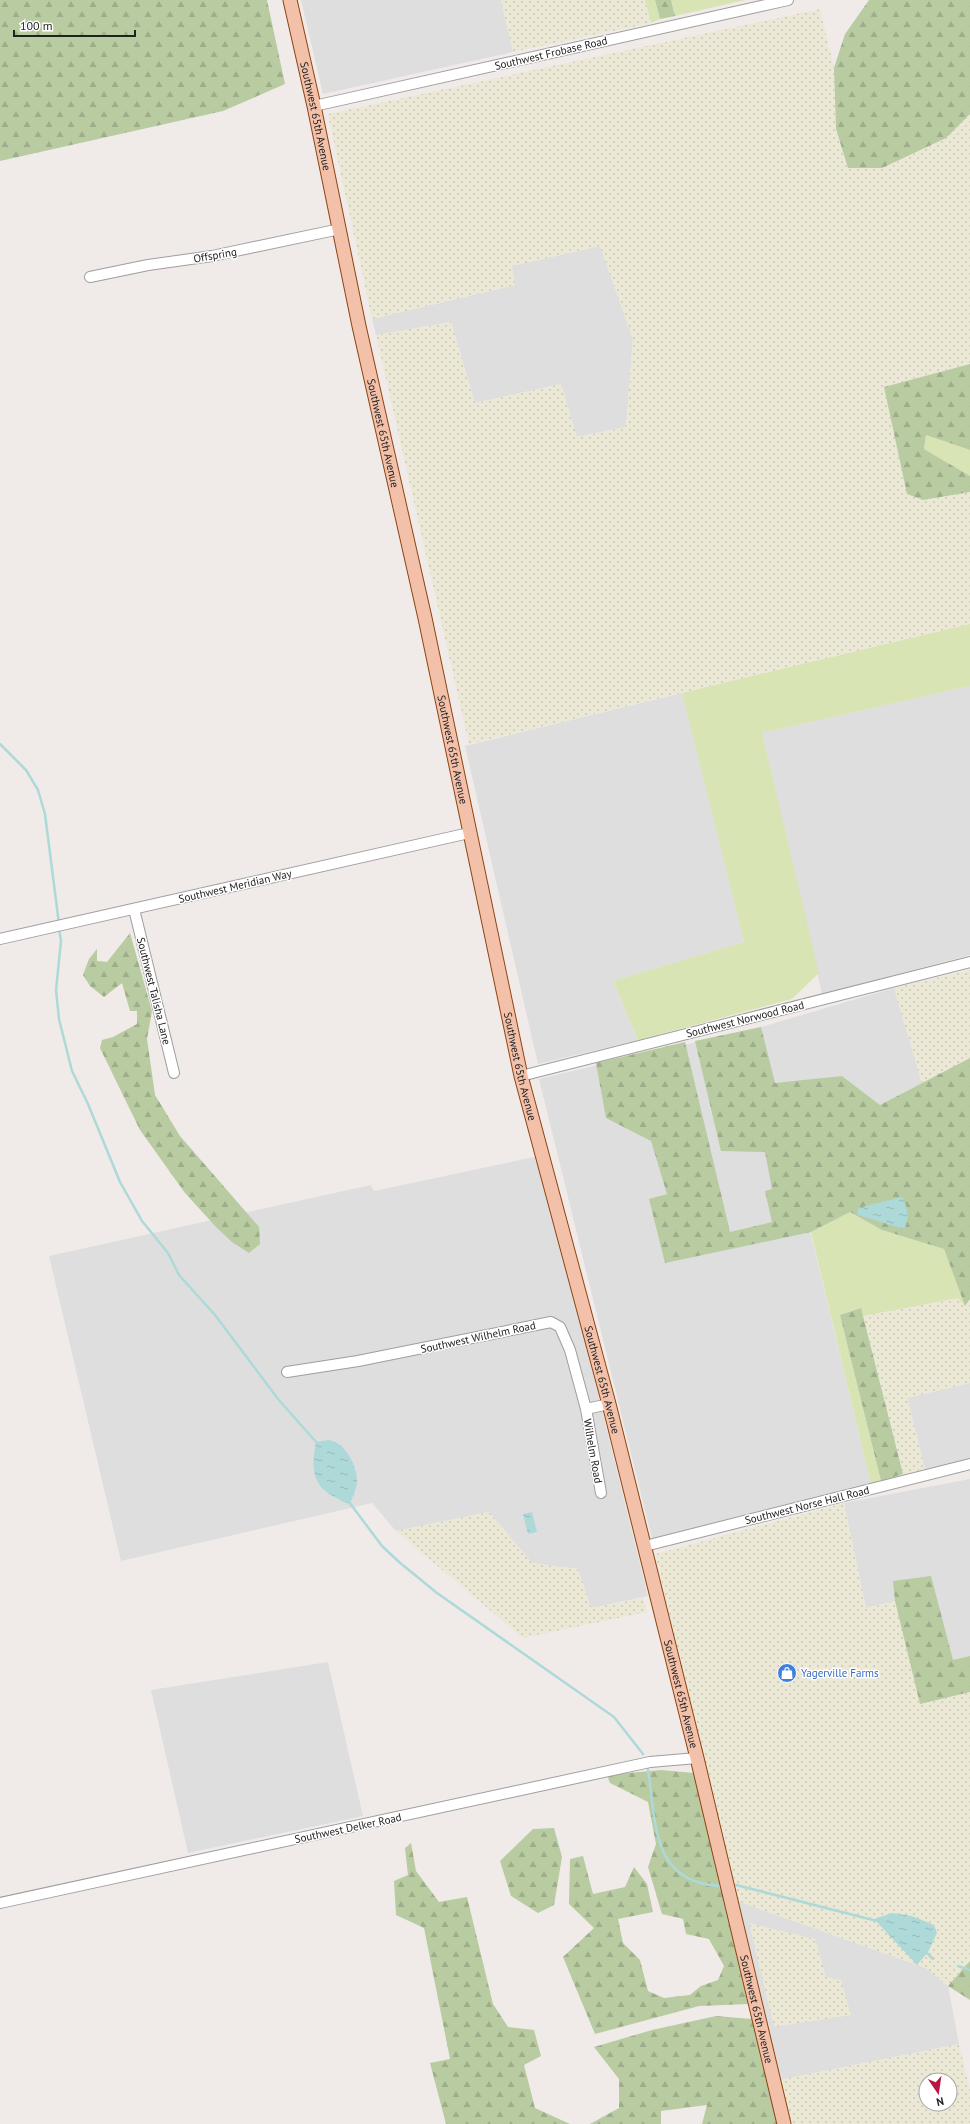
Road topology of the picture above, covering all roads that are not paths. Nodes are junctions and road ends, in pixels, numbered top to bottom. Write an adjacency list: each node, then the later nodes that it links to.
1 (290, 0): 3 (main road, Southwest 65th Avenue)
2 (788, 0): 3 (street, Southwest Frobase Road)
3 (314, 106): 4 (main road, Southwest 65th Avenue)
4 (340, 229): 5 (street, Offspring); 6 (main road, Southwest 65th Avenue)
5 (90, 277)
6 (469, 833): 7 (street, Southwest Meridian Way); 11 (main road, Southwest 65th Avenue)
7 (134, 909): 8 (street, Southwest Meridian Way); 10 (street, Southwest Talisha Lane)
8 (0, 939)
9 (970, 962): 11 (street, Southwest Norwood Road)
10 (174, 1073)
11 (520, 1076): 13 (main road, Southwest 65th Avenue)
12 (287, 1372): 14 (street, Southwest Wilhelm Road)
13 (609, 1404): 14 (street); 17 (main road, Southwest 65th Avenue)
14 (586, 1409): 16 (street, Wilhelm Road)
15 (970, 1464): 17 (street, Southwest Norse Hall Road)
16 (601, 1493)
17 (645, 1546): 18 (main road, Southwest 65th Avenue)
18 (697, 1758): 19 (street, Southwest Delker Road); 20 (main road, Southwest 65th Avenue)
19 (0, 1904)
20 (784, 2124)

